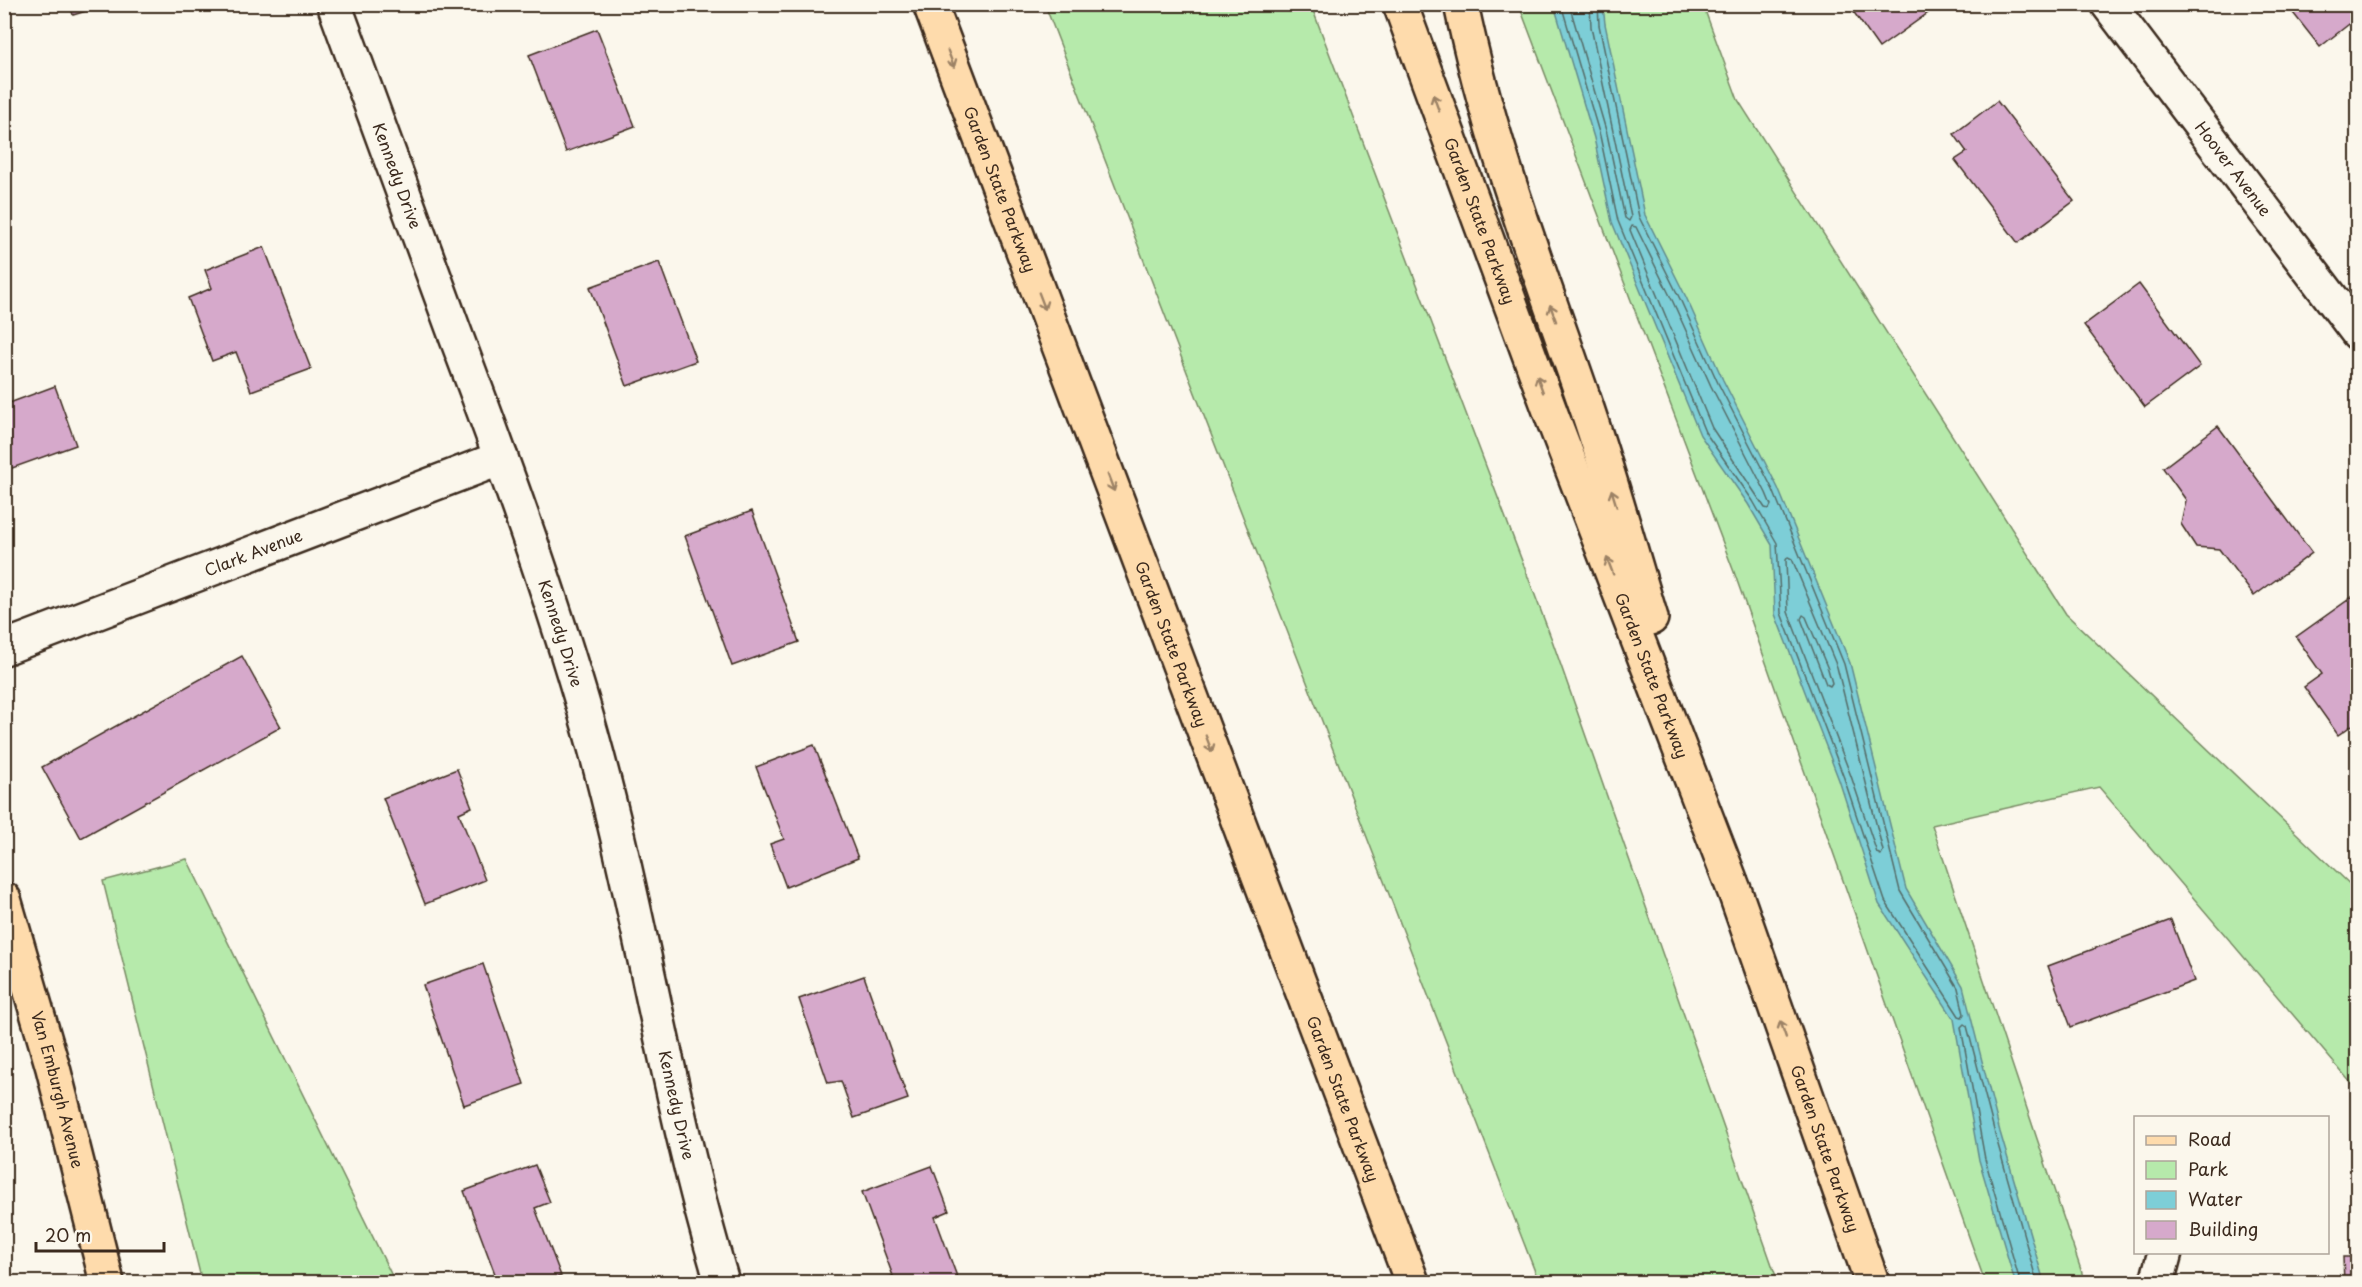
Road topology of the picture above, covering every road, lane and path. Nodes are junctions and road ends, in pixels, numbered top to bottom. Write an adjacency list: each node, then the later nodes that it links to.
1 (334, 4): 7 (street, Kennedy Drive)
2 (930, 4): 14 (main road, Garden State Parkway, one-way to 14)
3 (1400, 4): 9 (main road, Garden State Parkway, one-way to 3)
4 (1461, 4): 9 (main road, one-way to 4)
5 (2108, 4): 6 (street, Hoover Avenue)
6 (2358, 333)
7 (501, 458): 8 (street, Clark Avenue); 13 (street, Kennedy Drive)
8 (4, 648)
9 (1736, 895): 15 (main road, Garden State Parkway, one-way to 9)
10 (4, 899): 12 (main road, Van Emburgh Avenue)
11 (2164, 1254): 16 (street)
12 (107, 1282)
13 (722, 1282)
14 (1412, 1282)
15 (1872, 1282)
16 (2157, 1282)

